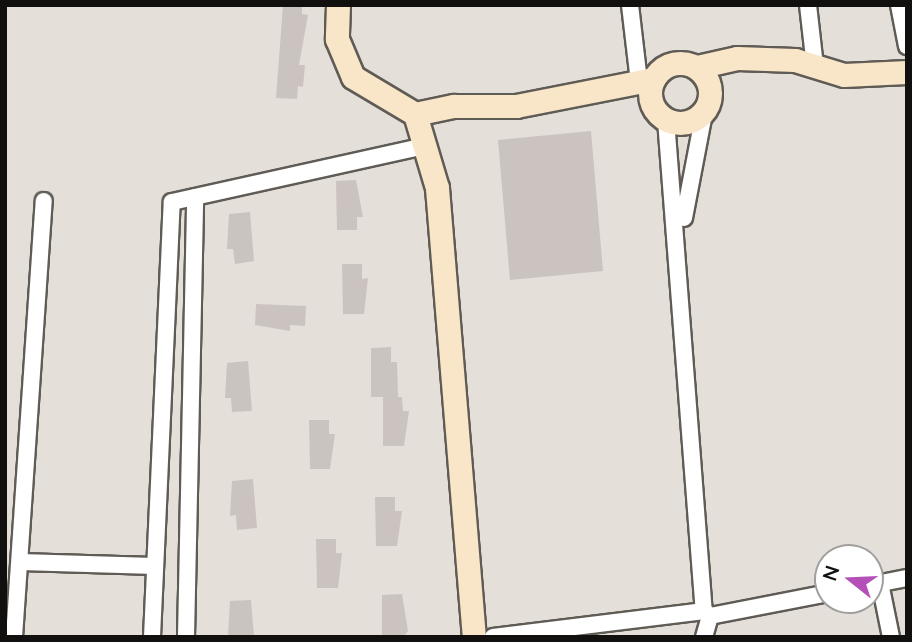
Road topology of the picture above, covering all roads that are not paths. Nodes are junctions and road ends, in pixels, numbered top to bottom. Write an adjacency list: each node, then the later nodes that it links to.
1 (338, 5): 13 (street)
2 (630, 5): 9 (street)
3 (808, 5): 6 (street)
4 (899, 5): 5 (street)
5 (907, 46)
6 (815, 66): 7 (street); 8 (street)
7 (698, 67): 9 (street); 12 (street)
8 (907, 72)
9 (646, 81): 10 (street); 11 (street)
10 (592, 90): 11 (street); 13 (street)
11 (659, 111): 12 (street); 17 (street)
12 (704, 113): 17 (street)
13 (415, 114): 14 (street)
14 (425, 146): 15 (street); 28 (street)
15 (195, 197): 19 (street); 27 (street)
16 (44, 201): 18 (street)
17 (680, 251): 23 (street)
18 (19, 562): 19 (street); 25 (street)
19 (155, 566): 26 (street)
20 (907, 578): 21 (street)
21 (884, 582)
22 (814, 595): 23 (street)
23 (707, 614): 29 (street); 30 (street)
24 (884, 614): 31 (street)
25 (15, 637)
26 (152, 637)
27 (186, 637)
28 (474, 637)
29 (493, 637)
30 (704, 637)
31 (891, 637)

